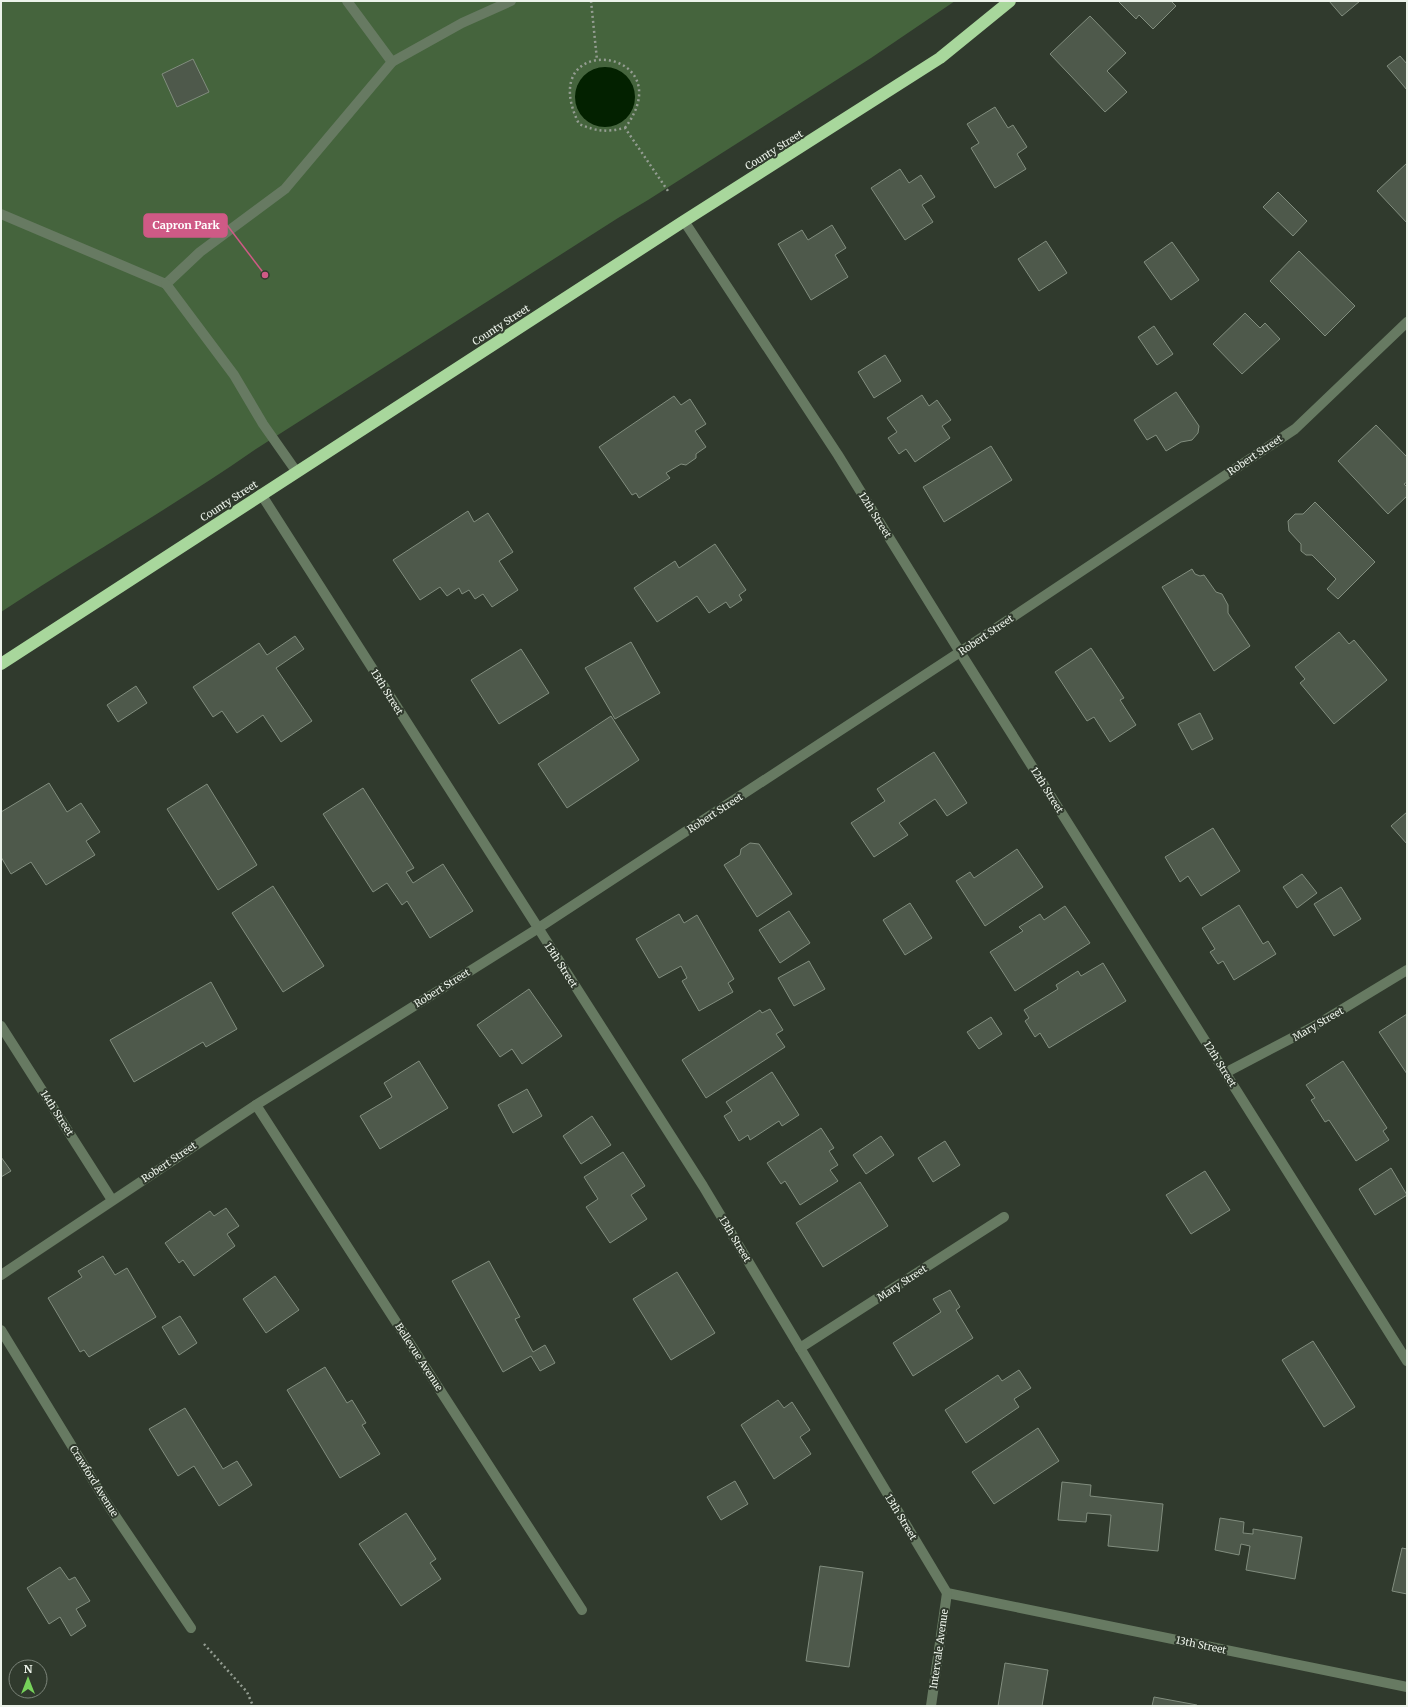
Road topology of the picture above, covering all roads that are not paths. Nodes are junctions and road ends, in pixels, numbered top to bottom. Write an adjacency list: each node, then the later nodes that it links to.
1 (347, 1): 4 (street)
2 (511, 1): 4 (street)
3 (1010, 1): 6 (highway, County Street)
4 (392, 62): 7 (street)
5 (1, 214): 7 (street)
6 (684, 221): 9 (highway, County Street); 11 (street, 12th Street)
7 (166, 284): 9 (street)
8 (1407, 322): 11 (street, Robert Street)
9 (296, 471): 10 (highway, County Street)
10 (261, 494): 12 (highway, County Street); 13 (street, 13th Street)
11 (960, 652): 13 (street, Robert Street); 16 (street, 12th Street)
12 (1, 664)
13 (537, 929): 17 (street, Robert Street); 22 (street, 13th Street)
14 (1407, 970): 16 (street, Mary Street)
15 (1, 1026): 18 (street, 14th Street)
16 (1225, 1073): 23 (street, 12th Street)
17 (256, 1105): 18 (street, Robert Street); 25 (street, Bellevue Avenue)
18 (112, 1200): 20 (street, Robert Street)
19 (1004, 1217): 22 (street, Mary Street)
20 (1, 1274)
21 (1, 1330): 26 (street, Crawford Avenue)
22 (800, 1348): 24 (street, 13th Street)
23 (1407, 1361)
24 (947, 1593): 27 (street, 13th Street); 28 (street, Intervale Avenue)
25 (582, 1610)
26 (191, 1628)
27 (1407, 1686)
28 (931, 1706)

